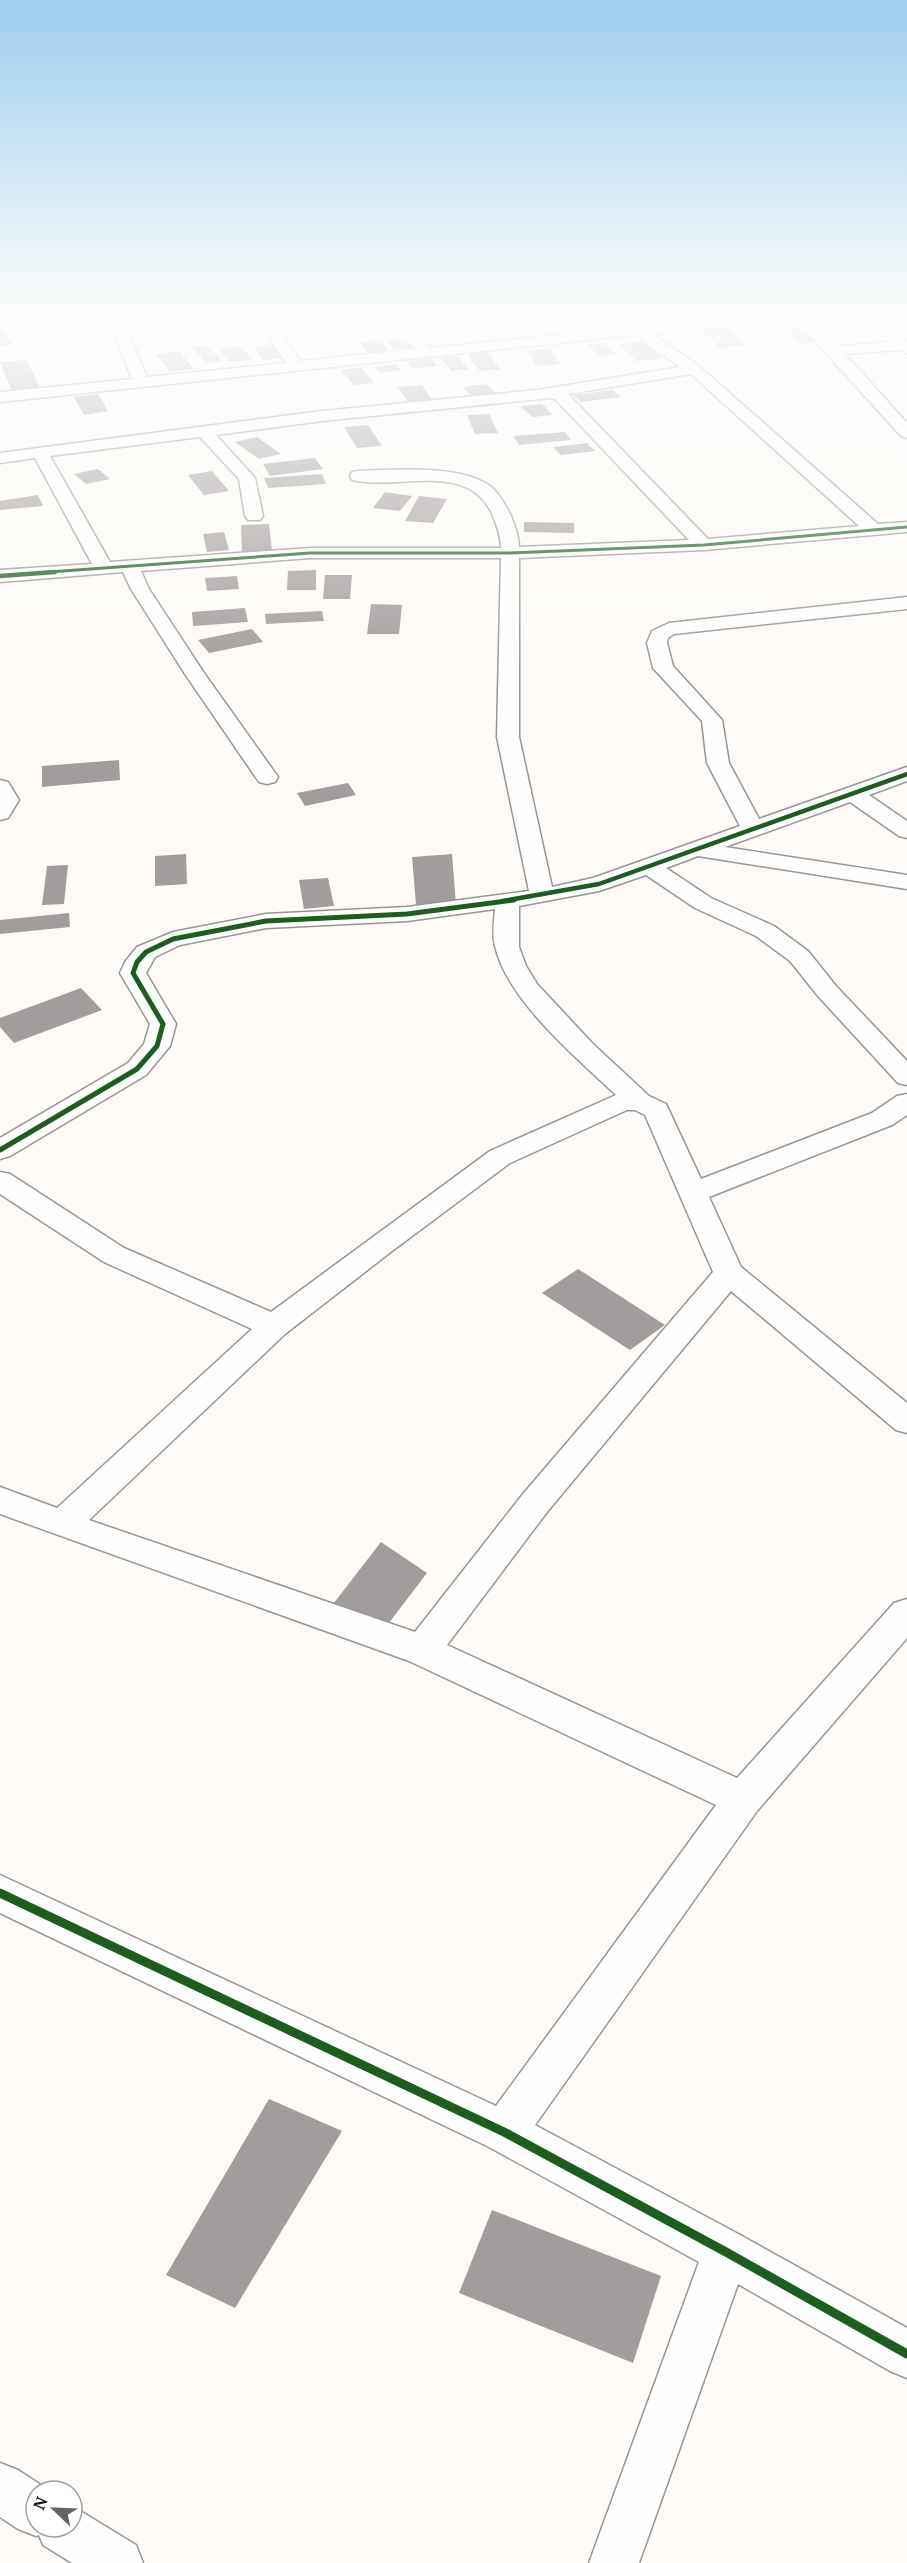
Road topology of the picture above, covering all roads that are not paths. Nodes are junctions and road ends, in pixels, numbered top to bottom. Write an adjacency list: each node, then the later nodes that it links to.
1 (160, 438): 5 (street)
2 (209, 438): 8 (street)
3 (601, 438): 11 (street)
4 (771, 438): 10 (street)
5 (40, 453): 6 (street); 14 (street)
6 (0, 458)
7 (358, 476): 12 (street)
8 (254, 516)
9 (907, 527): 10 (street)
10 (873, 529): 11 (street)
11 (704, 545): 12 (street)
12 (510, 553): 13 (street); 27 (street)
13 (129, 567): 14 (street); 18 (street)
14 (104, 569): 15 (street)
15 (0, 576)
16 (907, 603): 22 (street)
17 (907, 774): 20 (street)
18 (267, 777)
19 (0, 787): 21 (street)
20 (853, 794): 22 (street); 23 (street)
21 (0, 813)
22 (753, 830): 24 (street)
23 (907, 831)
24 (698, 850): 25 (street); 26 (street)
25 (649, 867): 27 (street); 29 (street)
26 (907, 882)
27 (542, 896): 28 (street)
28 (507, 901): 30 (street); 32 (street)
29 (907, 1077)
30 (639, 1102): 34 (street); 36 (street)
31 (907, 1102): 34 (street)
32 (0, 1150)
33 (0, 1181): 36 (street)
34 (694, 1192): 35 (street)
35 (729, 1273): 37 (street); 41 (street)
36 (274, 1326): 39 (street)
37 (907, 1421)
38 (0, 1500): 39 (street)
39 (62, 1524): 41 (street)
40 (907, 1613): 42 (street)
41 (422, 1650): 42 (street)
42 (743, 1799): 44 (street)
43 (0, 1893): 44 (street)
44 (504, 2132): 45 (street)
45 (726, 2252): 46 (street); 51 (street)
46 (907, 2354)
47 (0, 2488): 48 (street)
48 (24, 2503)
49 (80, 2539): 50 (street)
50 (118, 2563)
51 (614, 2563)

